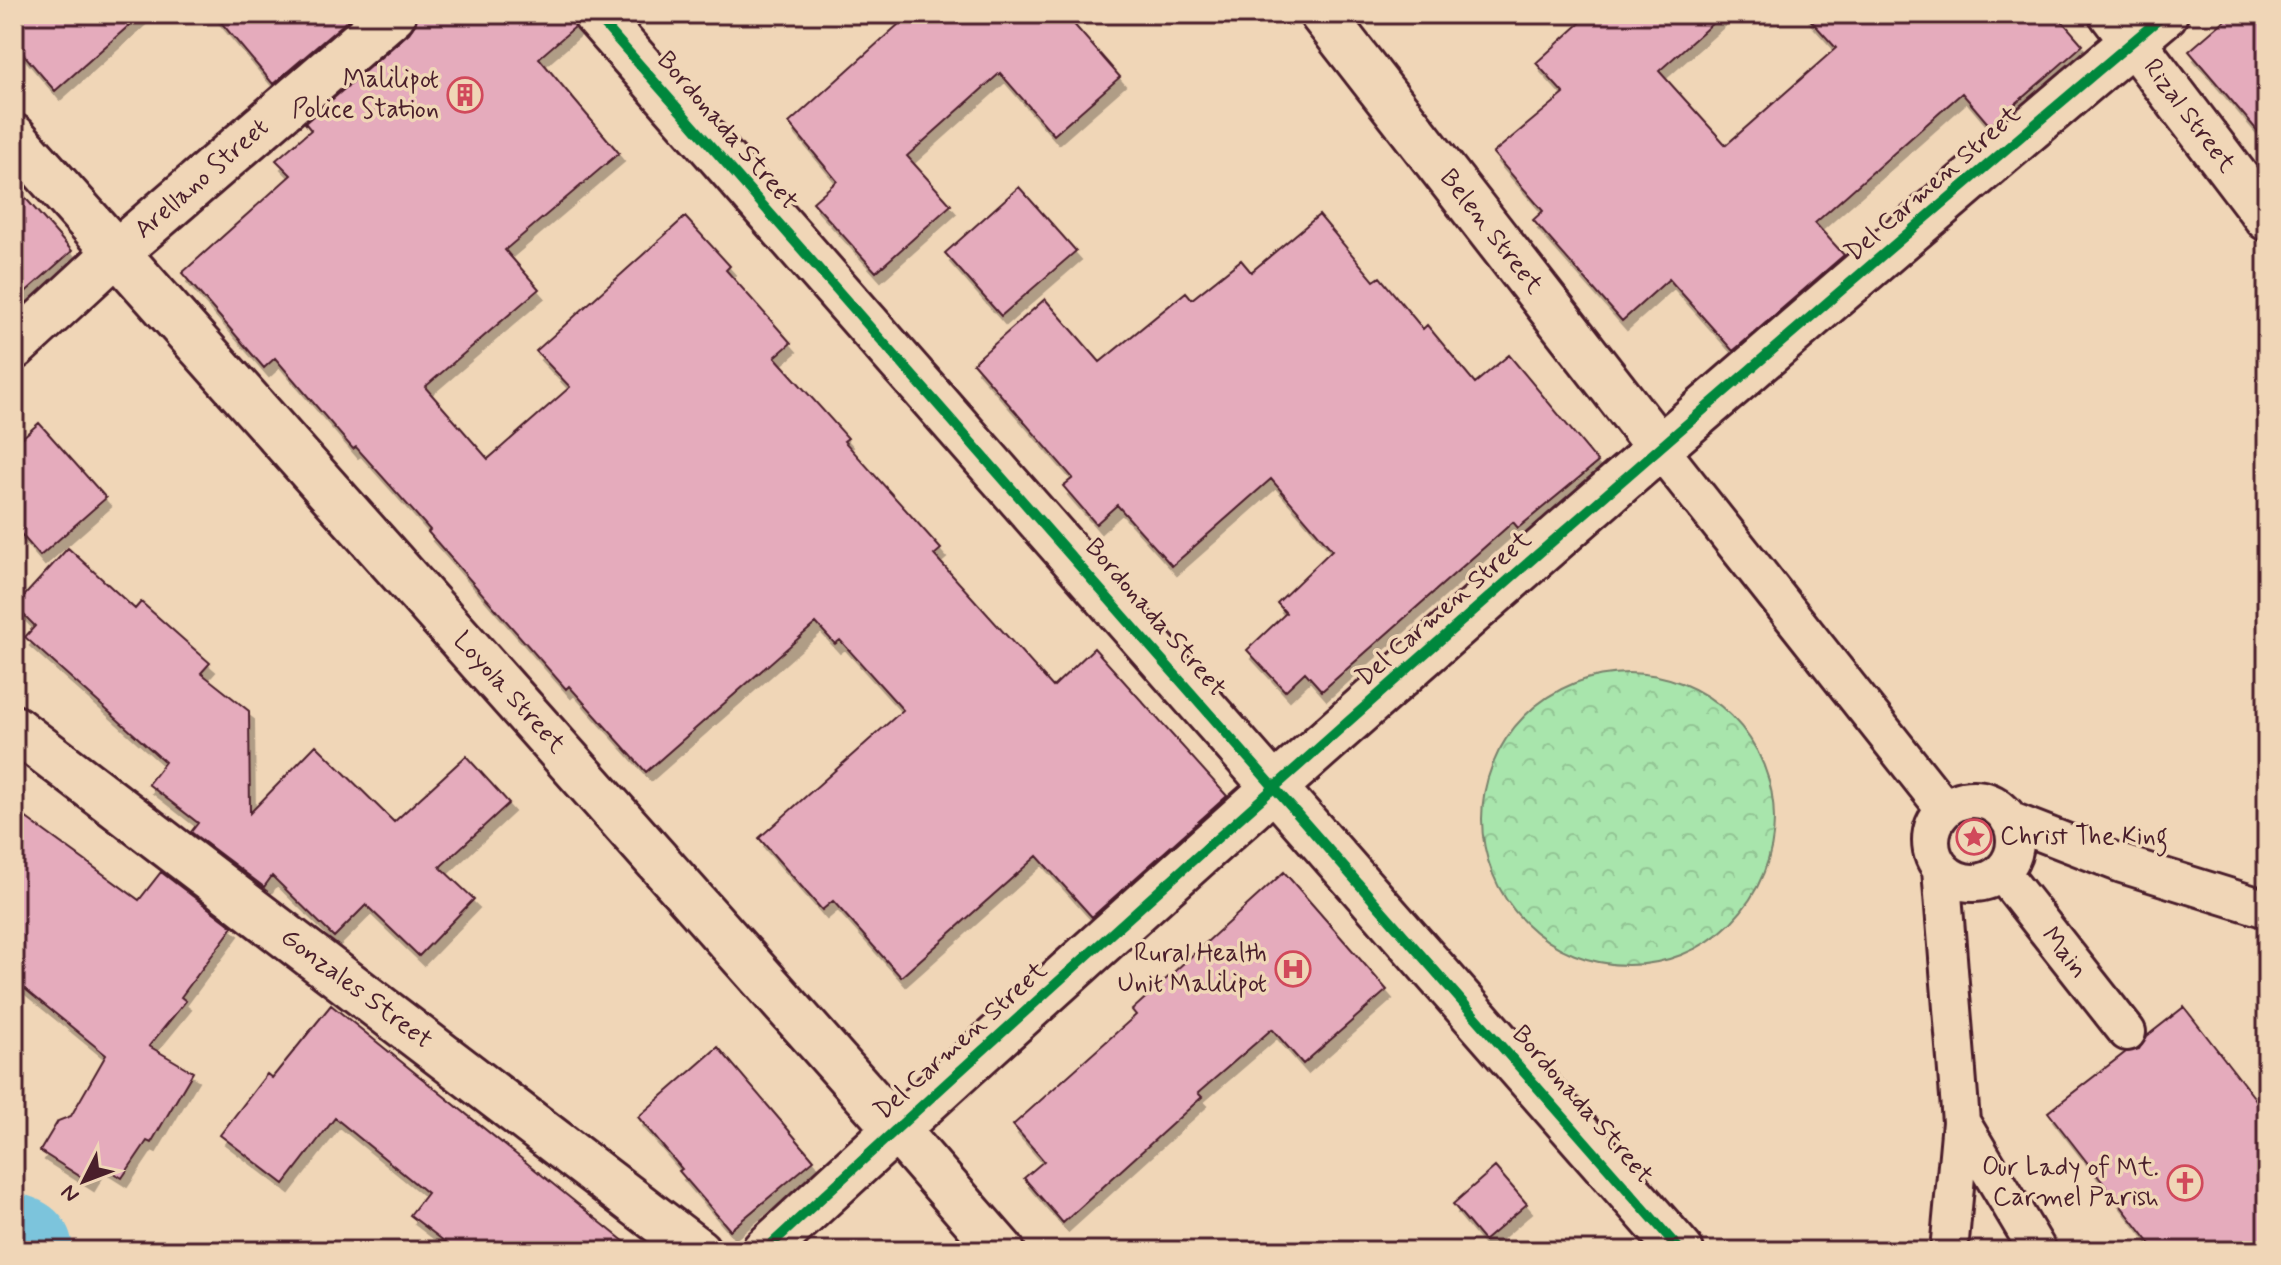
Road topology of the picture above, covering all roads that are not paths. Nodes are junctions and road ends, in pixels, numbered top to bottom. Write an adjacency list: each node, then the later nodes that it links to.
1 (393, 14): 8 (street, Arellano Street)
2 (595, 14): 12 (street, Bordonada Street)
3 (1322, 14): 10 (street, Belen Street)
4 (2165, 14): 5 (street, Del Carmen Street)
5 (2122, 28): 7 (street, Rizal Street); 10 (street, Del Carmen Street)
6 (14, 137): 8 (street, Loyola Street)
7 (2267, 218)
8 (118, 251): 9 (street, Arellano Street); 20 (street, Loyola Street)
9 (14, 347)
10 (1660, 449): 12 (street, Del Carmen Street); 13 (lane)
11 (14, 728): 21 (street, Gonzales Street)
12 (1275, 787): 20 (street, Del Carmen Street); 24 (street, Bordonada Street)
13 (1944, 808): 14 (lane); 15 (lane)
14 (2009, 820): 16 (lane); 17 (lane)
15 (1941, 869): 16 (lane); 19 (lane)
16 (2002, 873): 18 (lane, Main)
17 (2267, 909)
18 (2127, 1032)
19 (1961, 1122): 25 (lane); 26 (lane)
20 (896, 1129): 22 (street, Del Carmen Street); 23 (street, Loyola Street)
21 (698, 1251)
22 (764, 1251)
23 (1002, 1251)
24 (1681, 1251)
25 (1949, 1251)
26 (2038, 1251)

